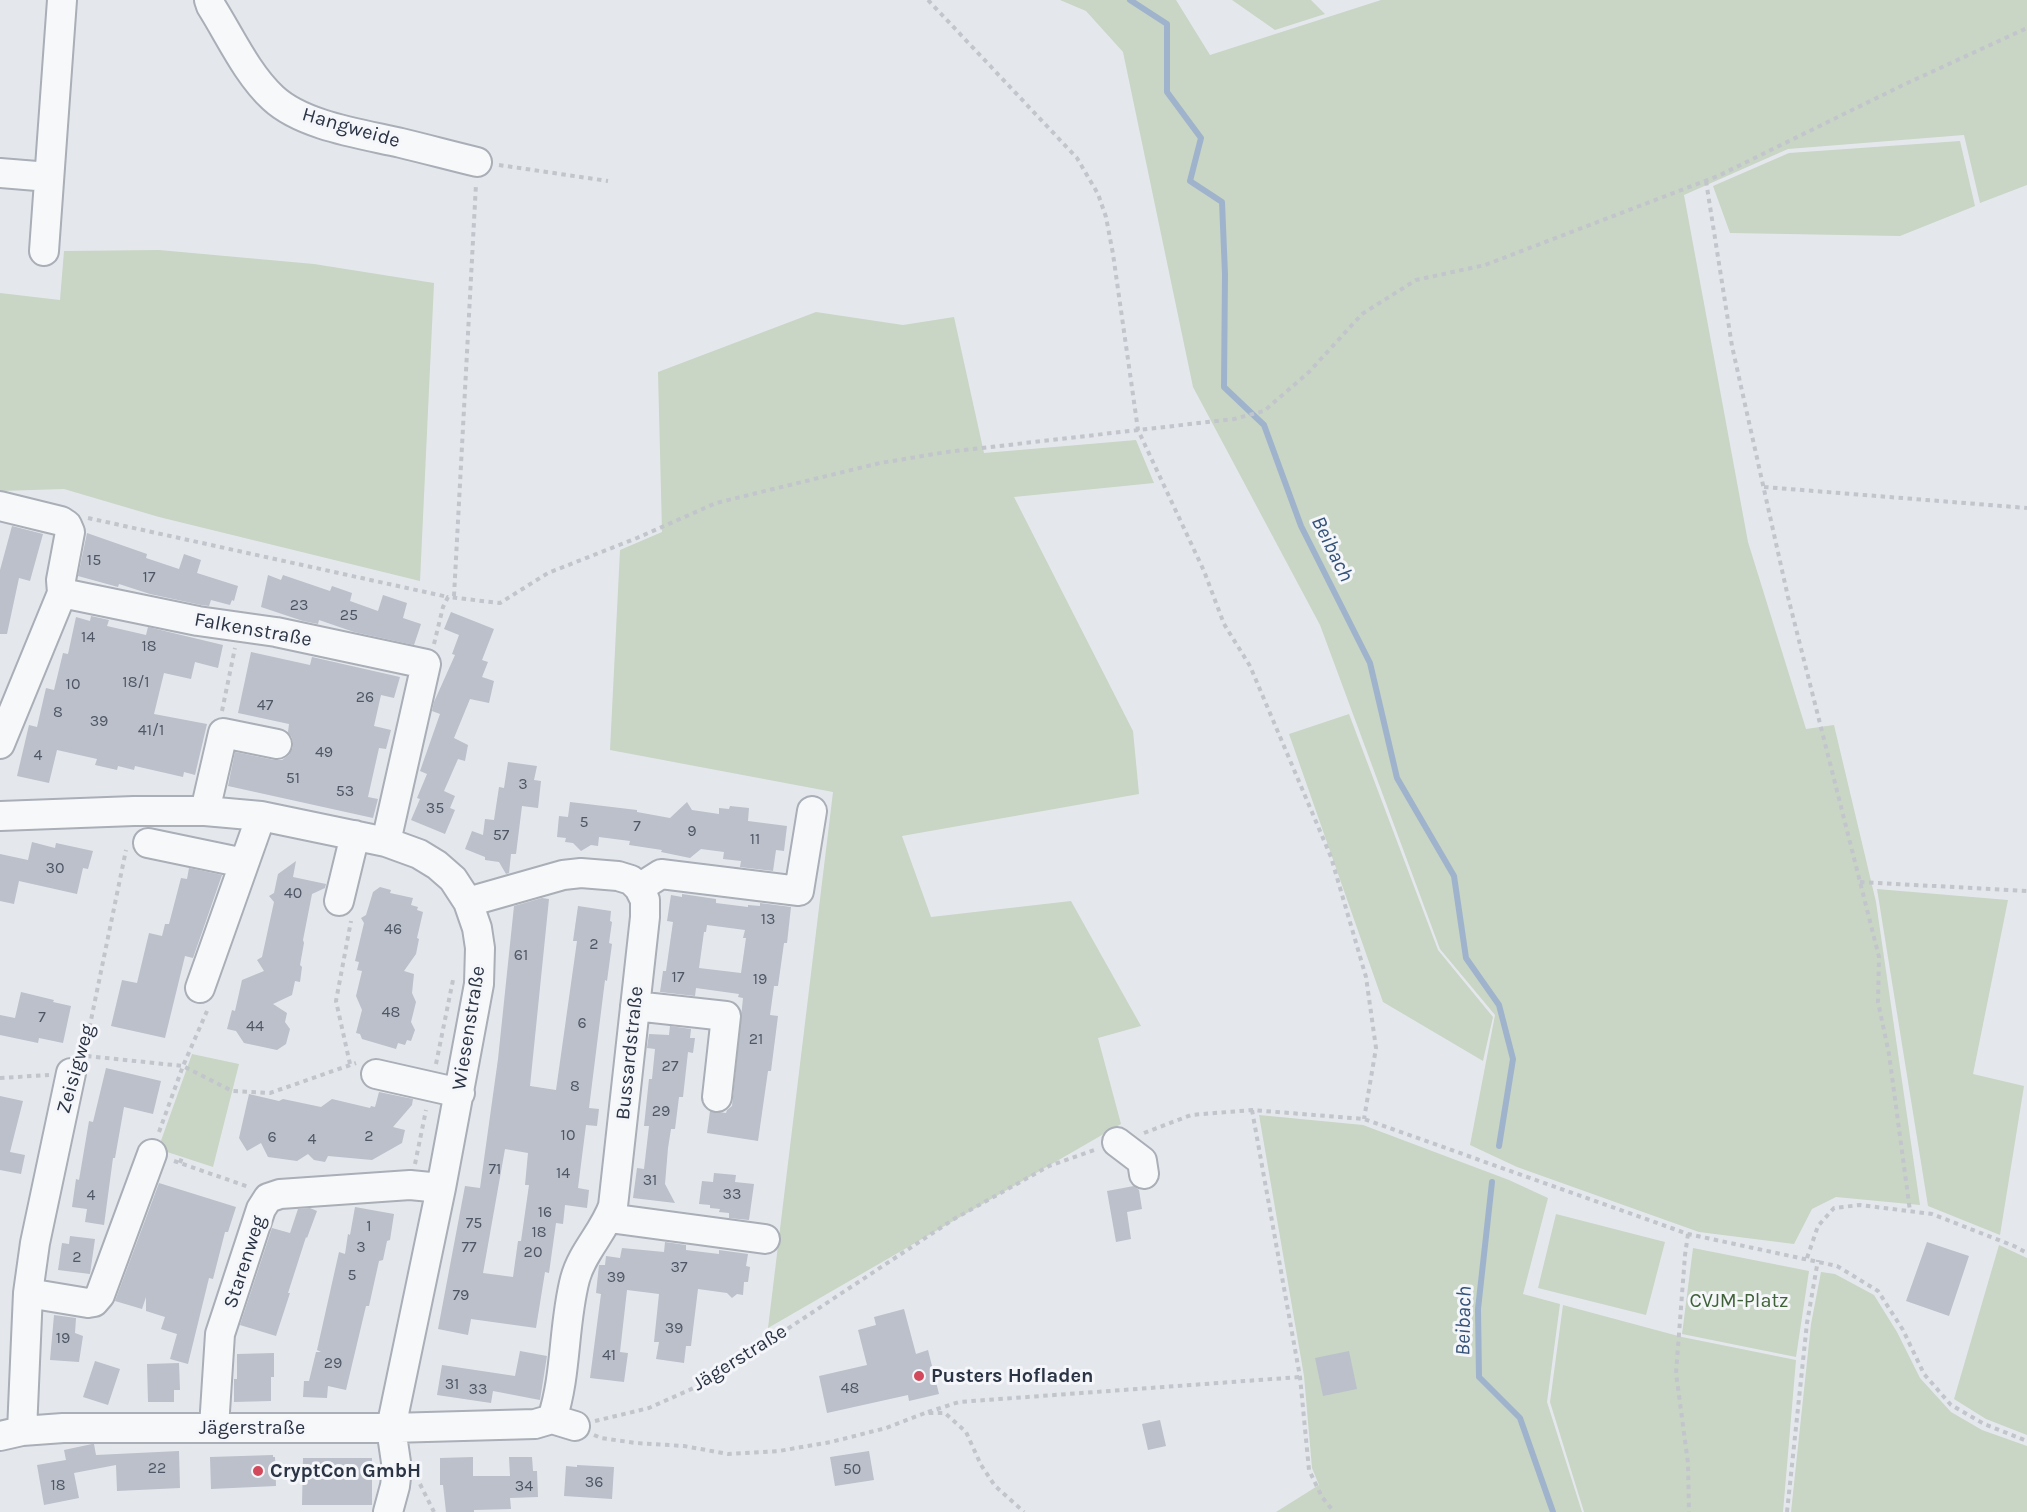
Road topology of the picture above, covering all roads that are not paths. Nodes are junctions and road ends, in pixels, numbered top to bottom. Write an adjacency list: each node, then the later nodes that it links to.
1 (62, 0): 5 (street)
2 (209, 0): 3 (street, Hangweide)
3 (477, 162)
4 (0, 172): 5 (street)
5 (49, 177): 6 (street)
6 (44, 251)
7 (0, 506): 8 (street)
8 (62, 593): 9 (street); 16 (street, Falkenstraße)
9 (0, 744)
10 (277, 744): 11 (street)
11 (205, 811): 13 (street, Wiesenstraße); 14 (street, Wiesenstraße)
12 (812, 811): 19 (street)
13 (0, 816)
14 (261, 816): 15 (street, Wiesenstraße); 18 (street)
15 (355, 835): 16 (street, Wiesenstraße); 21 (street)
16 (386, 842): 20 (street, Wiesenstraße)
17 (137, 844): 18 (street)
18 (244, 863): 22 (street)
19 (639, 888): 20 (street); 23 (street, Bussardstraße)
20 (468, 902): 26 (street, Wiesenstraße)
21 (345, 911)
22 (200, 988)
23 (635, 1006): 27 (street); 32 (street, Bussardstraße)
24 (77, 1064): 34 (street, Zeisigweg)
25 (367, 1068): 26 (street)
26 (460, 1093): 31 (street, Wiesenstraße)
27 (717, 1096)
28 (1117, 1142): 30 (street)
29 (152, 1154): 34 (street)
30 (1144, 1174)
31 (441, 1188): 36 (street, Starenweg); 37 (street, Wiesenstraße)
32 (609, 1218): 33 (street); 35 (street, Bussardstraße)
33 (765, 1239)
34 (28, 1293): 38 (street, Zeisigweg)
35 (563, 1422): 37 (street, Jägerstraße)
36 (214, 1427): 37 (street, Jägerstraße); 38 (street, Jägerstraße)
37 (391, 1428): 39 (street)
38 (11, 1434)
39 (388, 1512)

